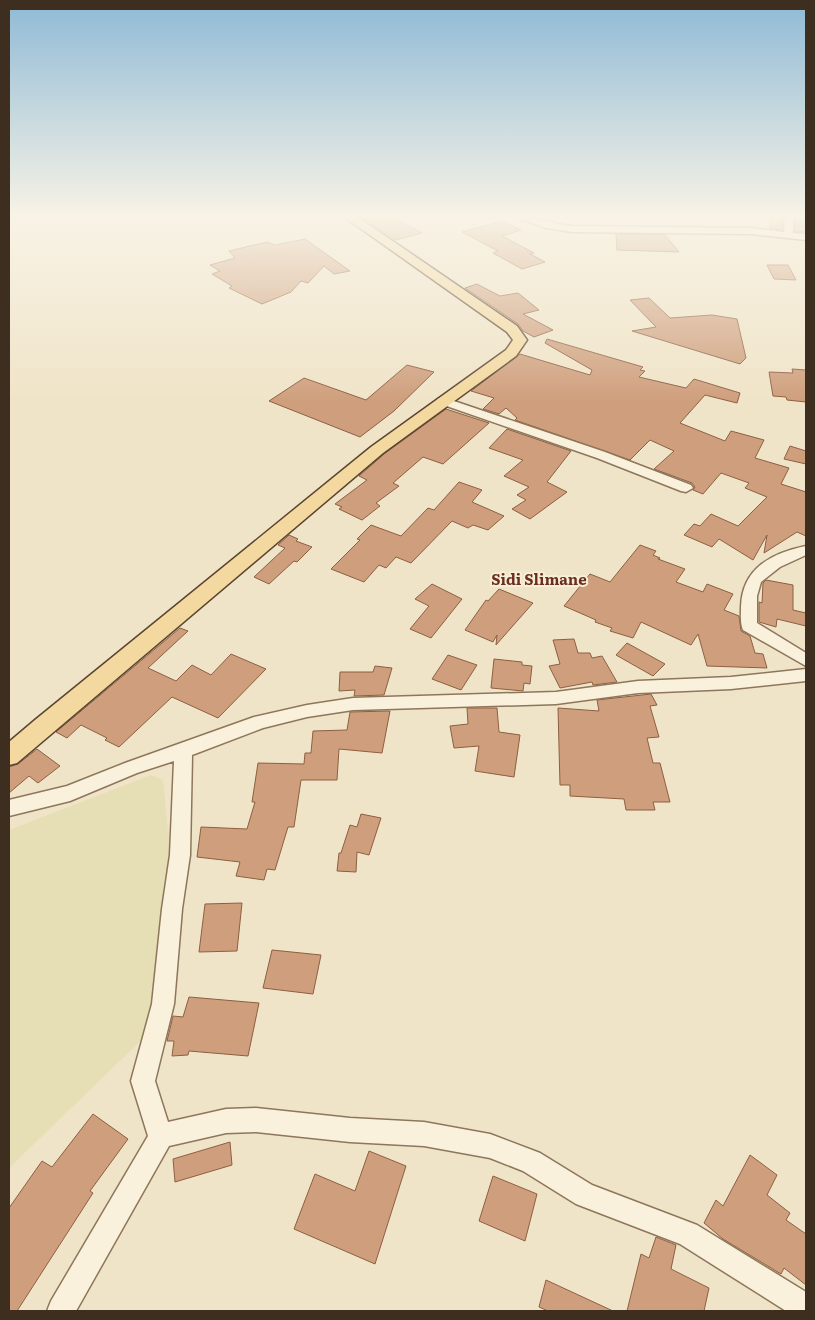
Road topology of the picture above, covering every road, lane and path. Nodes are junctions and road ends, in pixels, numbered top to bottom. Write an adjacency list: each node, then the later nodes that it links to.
1 (437, 278): 2 (main road)
2 (442, 401): 3 (street); 8 (main road)
3 (686, 488)
4 (806, 550): 5 (street)
5 (806, 660)
6 (806, 675): 7 (street)
7 (183, 751): 9 (street); 10 (street)
8 (9, 756)
9 (9, 808)
10 (160, 1136): 11 (street); 12 (street)
11 (806, 1308)
12 (61, 1311)

